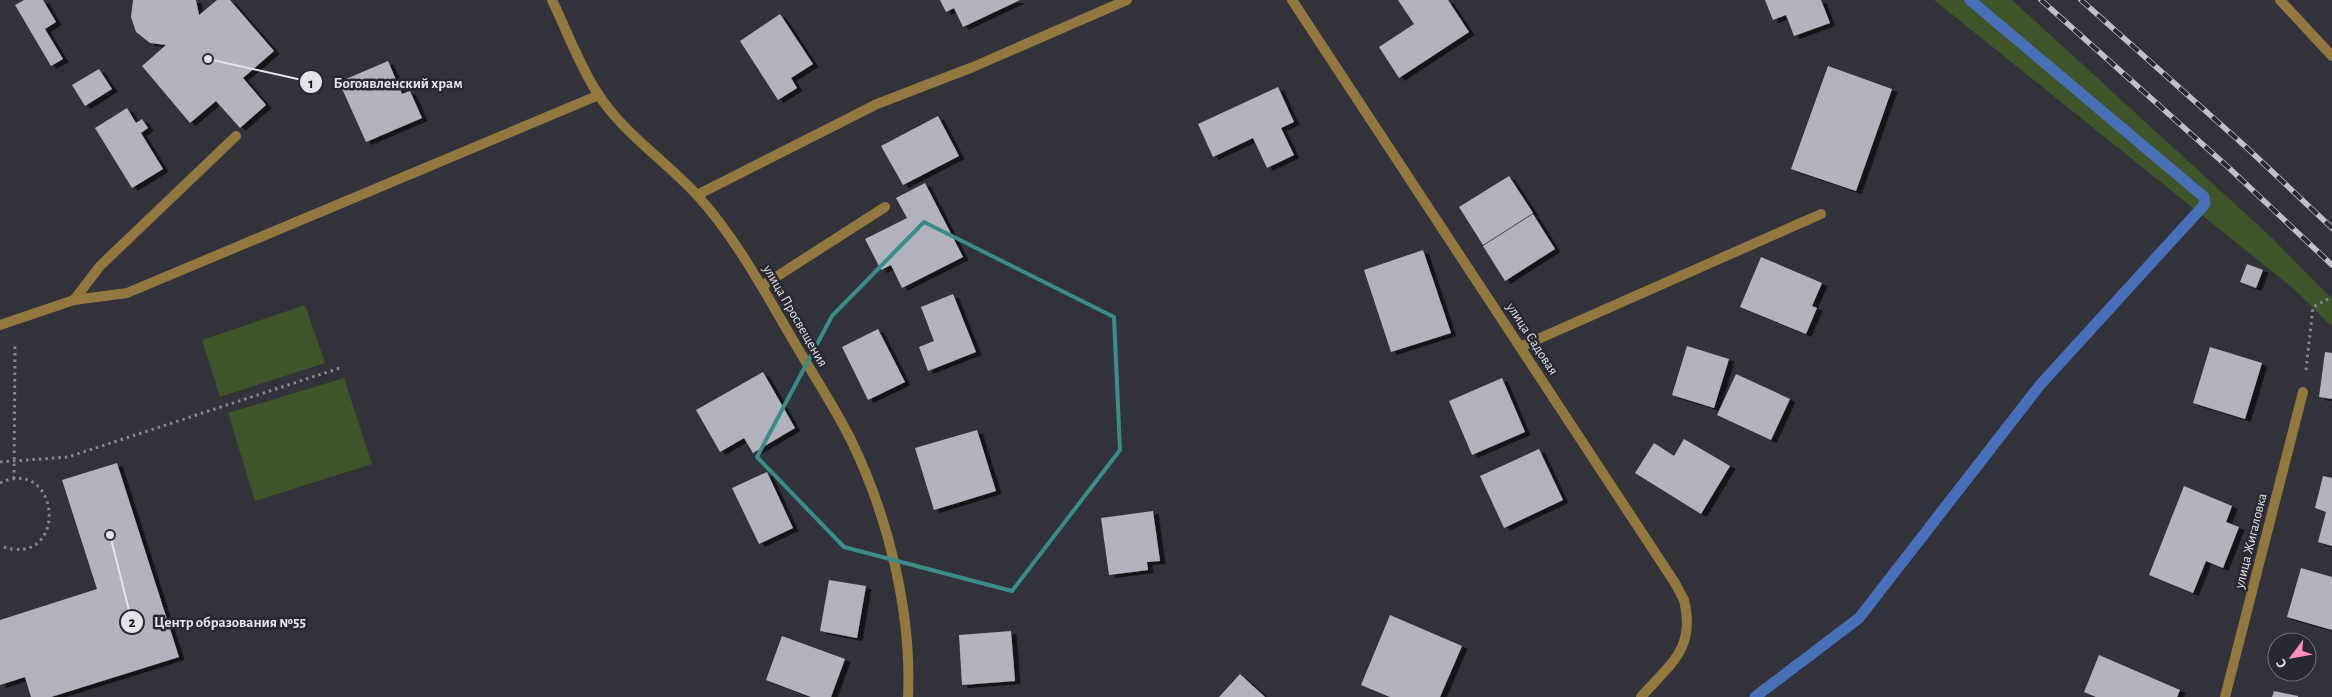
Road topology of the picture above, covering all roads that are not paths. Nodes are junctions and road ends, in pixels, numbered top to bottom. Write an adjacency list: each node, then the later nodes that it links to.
1 (552, 0): 6 (street, улица Просвещения)
2 (1127, 0): 8 (street)
3 (1292, 0): 14 (street, улица Садовая)
4 (2280, 0): 5 (street)
5 (2332, 56)
6 (599, 95): 8 (street, улица Просвещения); 12 (street)
7 (236, 136): 12 (street)
8 (696, 195): 11 (street, улица Просвещения)
9 (885, 207): 11 (street)
10 (1822, 214): 14 (street)
11 (762, 286): 16 (street, улица Просвещения)
12 (74, 300): 13 (street)
13 (0, 325)
14 (1520, 347): 17 (street, улица Садовая)
15 (2303, 392): 18 (street, улица Жигаловка)
16 (908, 697)
17 (1641, 697)
18 (2225, 697)

